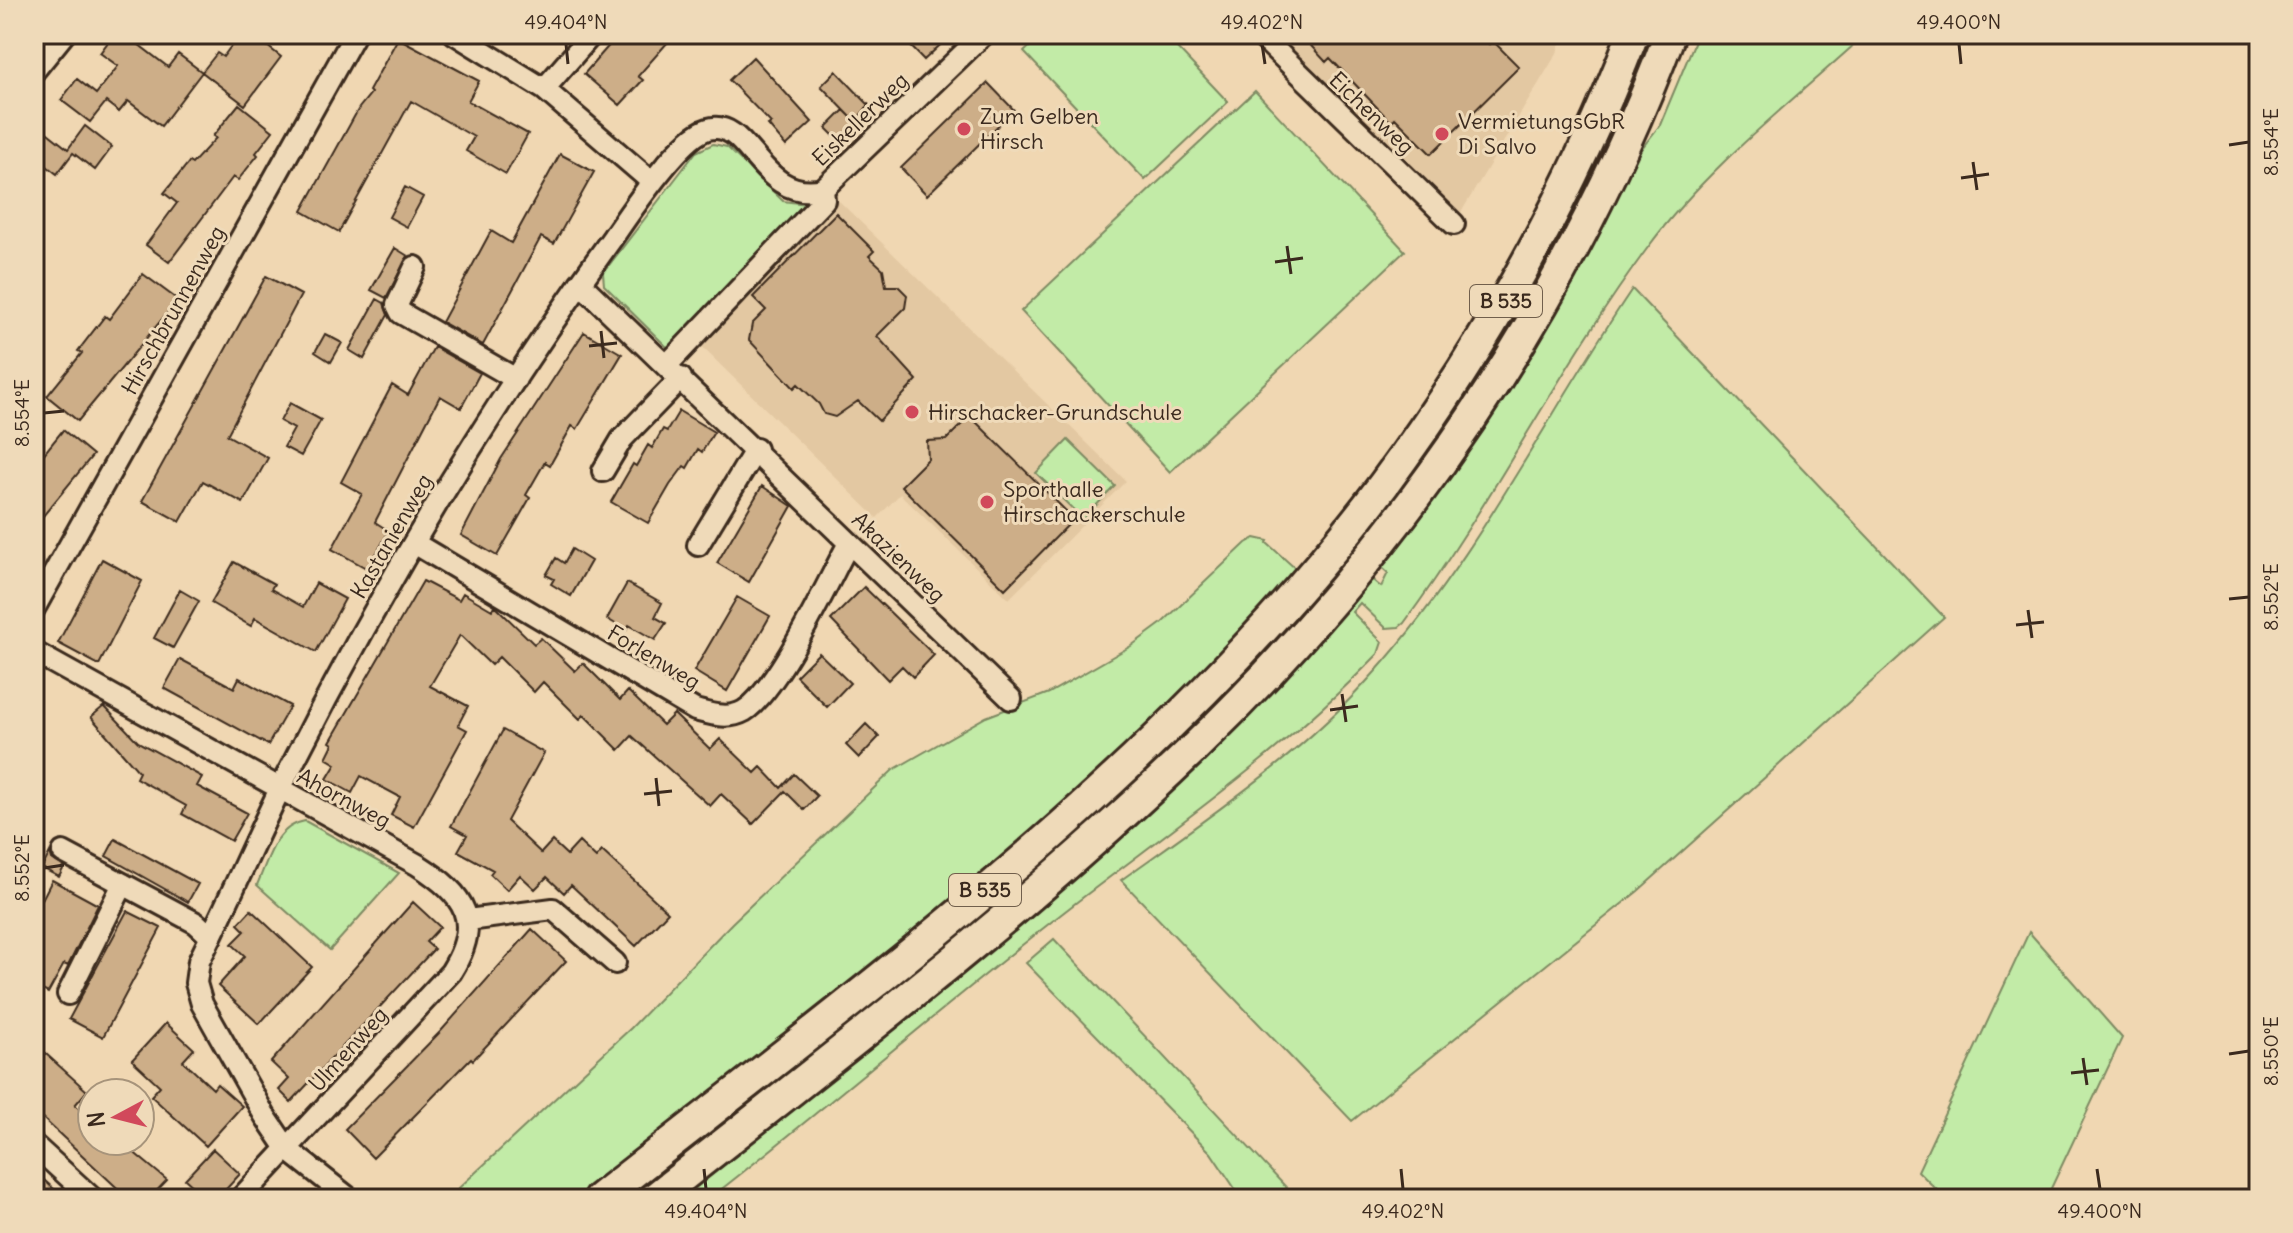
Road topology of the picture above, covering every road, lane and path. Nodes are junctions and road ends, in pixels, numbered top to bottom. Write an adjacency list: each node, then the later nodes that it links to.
1 (64, 34): 9 (street)
2 (355, 34): 23 (street, Hirschbrunnenweg)
3 (455, 34): 10 (street)
4 (592, 34): 10 (street)
5 (984, 34): 12 (street, Eiskellerweg)
6 (1259, 34): 13 (street, Eichenweg)
7 (1633, 34): 38 (highway, B 535)
8 (1670, 34): 39 (highway, B 535)
9 (34, 71)
10 (544, 89): 11 (street)
11 (652, 182): 12 (street, Eiskellerweg); 15 (street, Kastanienweg)
12 (823, 189): 16 (street)
13 (1454, 224)
14 (415, 267): 17 (street)
15 (580, 283): 16 (street, Akazienweg); 17 (street, Kastanienweg)
16 (674, 372): 18 (street, Akazienweg); 19 (street)
17 (516, 379): 20 (street, Kastanienweg)
18 (756, 449): 21 (street, Akazienweg); 22 (street)
19 (603, 471)
20 (414, 543): 21 (street, Forlenweg); 26 (street, Kastanienweg)
21 (849, 543): 25 (street, Akazienweg)
22 (698, 545)
23 (34, 609)
24 (34, 652): 26 (street, Ahornweg)
25 (1011, 699)
26 (280, 790): 29 (street, Ahornweg); 30 (street, Kastanienweg)
27 (63, 852): 28 (street)
28 (123, 884): 30 (street); 32 (street)
29 (468, 920): 31 (street); 34 (street, Ulmenweg)
30 (211, 937): 34 (street, Kastanienweg)
31 (615, 963)
32 (68, 994)
33 (34, 1145): 35 (street)
34 (288, 1150): 36 (street, Ulmenweg); 37 (street, Kastanienweg)
35 (93, 1199)
36 (240, 1199)
37 (350, 1199)
38 (599, 1199)
39 (654, 1199)

